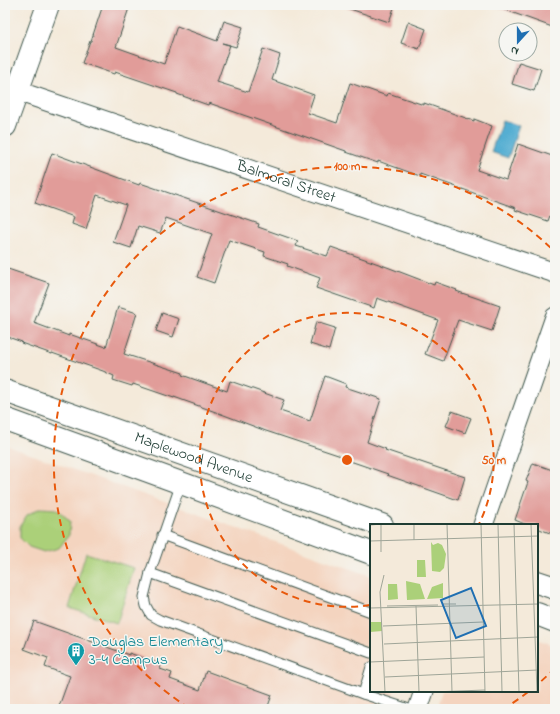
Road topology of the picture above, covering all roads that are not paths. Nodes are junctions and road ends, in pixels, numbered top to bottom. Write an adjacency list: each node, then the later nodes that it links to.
1 (48, 5): 2 (street)
2 (17, 91): 3 (street); 4 (street, Balmoral Street)
3 (5, 126)
4 (555, 272)
5 (555, 317): 10 (street)
6 (5, 391): 9 (street, Maplewood Avenue)
7 (5, 419): 8 (street, Maplewood Avenue)
8 (181, 482): 11 (lane); 12 (street, Maplewood Avenue)
9 (379, 524)
10 (483, 524)
11 (162, 536): 13 (lane); 16 (lane)
12 (370, 553)
13 (150, 573): 19 (lane); 22 (lane)
14 (538, 582): 15 (street)
15 (555, 588)
16 (370, 612)
17 (538, 614): 18 (street)
18 (555, 621)
19 (370, 653)
20 (370, 670): 22 (lane)
21 (424, 692): 24 (street)
22 (363, 694): 23 (lane)
23 (409, 709)
24 (418, 709)

